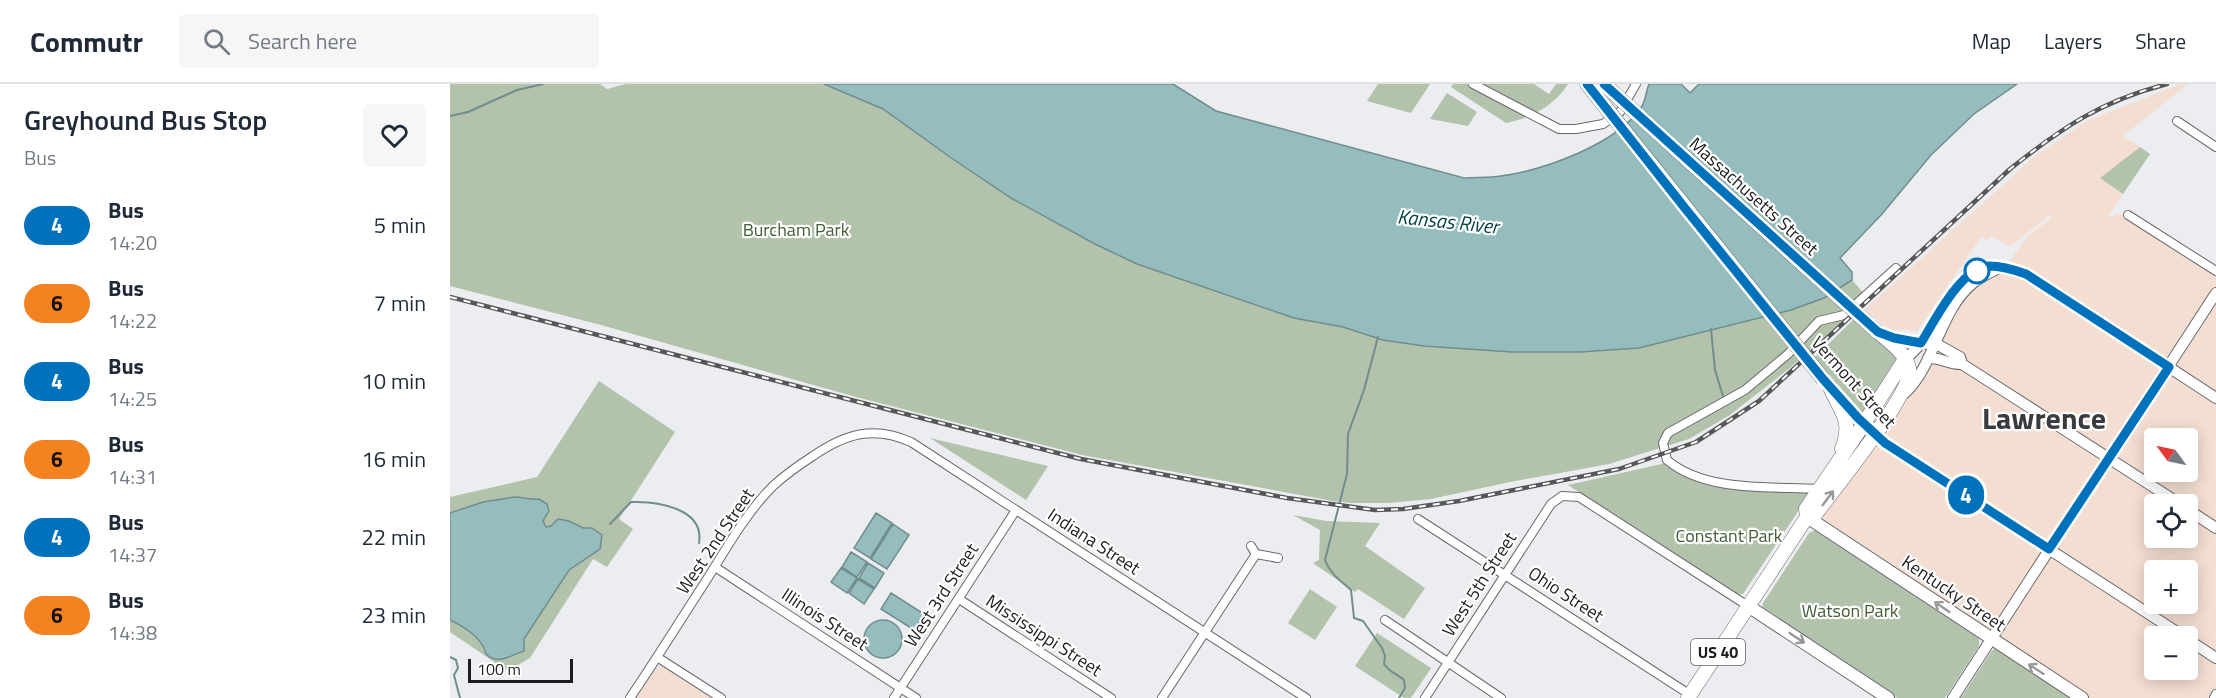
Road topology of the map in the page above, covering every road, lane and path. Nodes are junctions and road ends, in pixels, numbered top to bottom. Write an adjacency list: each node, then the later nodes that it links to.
1 (1473, 84): 3 (street)
2 (1587, 84): 4 (highway, US 40)
3 (1636, 84)
4 (1603, 89): 12 (highway, Massachusetts Street / US 40, bridge); 19 (highway, Vermont Street / US 40, bridge)
5 (2177, 122): 6 (street)
6 (2216, 147)
7 (2128, 214): 10 (street)
8 (1896, 268): 27 (street)
9 (1997, 268): 13 (street); 14 (street); 18 (street)
10 (2216, 271)
11 (2216, 293): 18 (street)
12 (1875, 330): 13 (street, Massachusetts Street); 16 (highway, Massachusetts Street / US 40)
13 (1921, 343): 14 (street, Massachusetts Street); 16 (street)
14 (1934, 345): 15 (street); 17 (street, Massachusetts Street)
15 (1928, 358): 17 (street, Massachusetts Street); 20 (street)
16 (1905, 359): 20 (highway, US 40); 22 (highway)
17 (1962, 364): 25 (street, Massachusetts Street)
18 (2169, 367): 21 (street); 25 (street)
19 (1827, 383): 22 (highway, Vermont Street); 26 (highway, US 40)
20 (1900, 398): 24 (highway, US 40)
21 (2216, 398)
22 (1864, 424): 24 (highway, Vermont Street); 26 (highway)
23 (857, 434): 29 (street, Indiana Street); 36 (street, West 2nd Street)
24 (1875, 434): 31 (highway, US 40, one-way to 24); 34 (street, Vermont Street)
25 (2109, 458): 28 (street, Massachusetts Street); 34 (street)
26 (1838, 462): 27 (highway, US 40)
27 (1819, 489): 31 (highway, US 40)
28 (2165, 494)
29 (1016, 510): 38 (street, West 3rd Street); 42 (street, Indiana Street)
30 (2198, 516): 33 (street)
31 (1807, 517): 39 (highway, US 40); 43 (main road, Kentucky Street, one-way to 31)
32 (1418, 519): 37 (street, Ohio Street)
33 (2216, 528)
34 (2049, 549): 41 (street, Vermont Street); 43 (street)
35 (1278, 558): 42 (street)
36 (715, 567): 45 (street, West 2nd Street); 48 (street, Illinois Street)
37 (1505, 575): 39 (street, West 5th Street); 47 (street, West 5th Street); 49 (street, Ohio Street)
38 (958, 599): 48 (street, West 3rd Street); 54 (street, Mississippi Street)
39 (1748, 606): 49 (highway, US 40); 59 (main road, one-way to 59)
40 (1385, 620): 47 (street)
41 (2168, 626)
42 (1205, 633): 55 (street); 56 (street, Indiana Street)
43 (1991, 639): 60 (street); 61 (main road, Kentucky Street, one-way to 43)
44 (2198, 646): 46 (street)
45 (657, 657): 50 (street, West 2nd Street); 51 (street)
46 (2216, 658)
47 (1447, 663): 57 (street, West 5th Street); 58 (street)
48 (901, 688): 52 (street, West 3rd Street); 53 (street, Illinois Street)
49 (1691, 697)
50 (630, 698)
51 (721, 698)
52 (894, 698)
53 (916, 698)
54 (1111, 698)
55 (1162, 698)
56 (1306, 698)
57 (1425, 698)
58 (1501, 698)
59 (1888, 698)
60 (1953, 698)
61 (2082, 698)

